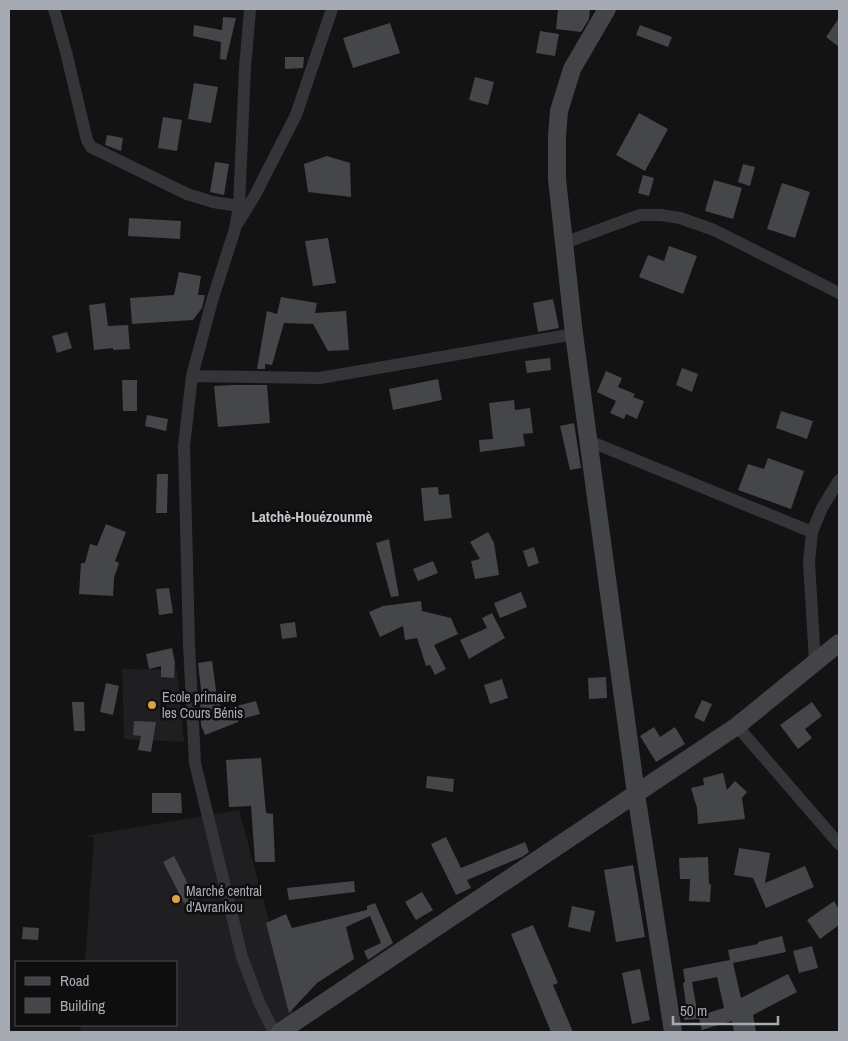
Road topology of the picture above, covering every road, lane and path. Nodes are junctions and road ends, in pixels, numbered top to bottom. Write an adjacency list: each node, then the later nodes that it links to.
1 (54, 9): 5 (street)
2 (250, 9): 5 (street)
3 (332, 9): 6 (street)
4 (607, 9): 7 (main road)
5 (239, 206): 6 (street)
6 (235, 229): 10 (street)
7 (564, 243): 8 (street); 9 (main road)
8 (839, 293)
9 (574, 334): 10 (street); 11 (main road)
10 (192, 376): 19 (street)
11 (589, 441): 13 (street); 17 (main road)
12 (839, 480): 13 (street)
13 (812, 532): 15 (street)
14 (839, 643): 15 (main road)
15 (815, 662): 16 (main road)
16 (737, 726): 17 (main road); 18 (street)
17 (636, 794): 20 (main road); 21 (main road)
18 (839, 844)
19 (274, 1032)
20 (280, 1032)
21 (673, 1032)

